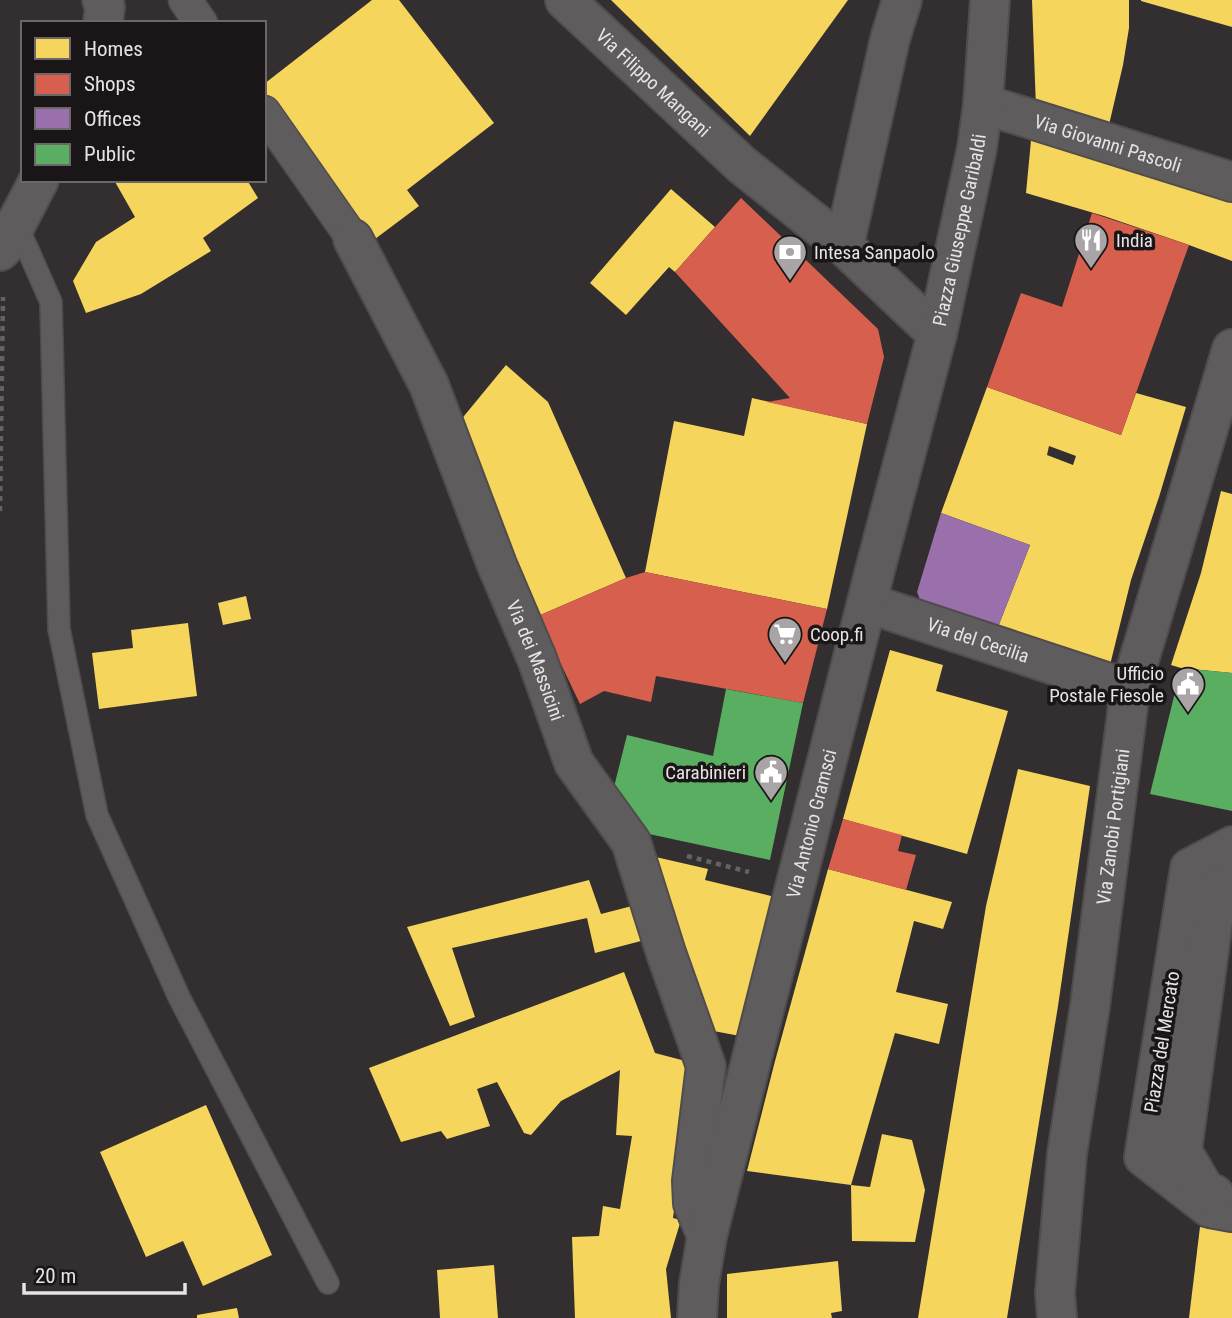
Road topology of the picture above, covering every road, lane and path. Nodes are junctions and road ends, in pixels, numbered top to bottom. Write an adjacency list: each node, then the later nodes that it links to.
1 (186, 0): 5 (street)
2 (565, 0): 8 (street, Via Filippo Mangani)
3 (902, 0): 13 (street)
4 (990, 0): 6 (street, Piazza Giuseppe Garibaldi)
5 (200, 21)
6 (983, 104): 10 (street, Via Giovanni Pascoli); 14 (street, Piazza Giuseppe Garibaldi)
7 (266, 115): 11 (street, Via dei Massicini)
8 (742, 165): 13 (street, Piazza Giuseppe Garibaldi)
9 (37, 182): 12 (street)
10 (1232, 182)
11 (353, 239): 23 (street, Via dei Massicini)
12 (7, 240): 16 (path); 24 (lane)
13 (844, 246): 14 (street, Piazza Giuseppe Garibaldi)
14 (937, 334): 17 (street, Via Antonio Gramsci)
15 (1232, 349): 18 (street, Via Zanobi Portigiani)
16 (0, 511)
17 (867, 603): 18 (street, Via del Cecilia); 23 (street, Via Antonio Gramsci)
18 (1130, 690): 25 (street, Via Zanobi Portigiani)
19 (1232, 846): 22 (street, Piazza del Mercato)
20 (1232, 881): 21 (street, Piazza del Mercato)
21 (1232, 1199)
22 (1232, 1212)
23 (708, 1236): 26 (street, Via Antonio Gramsci)
24 (328, 1283)
25 (1061, 1310)
26 (697, 1318)

